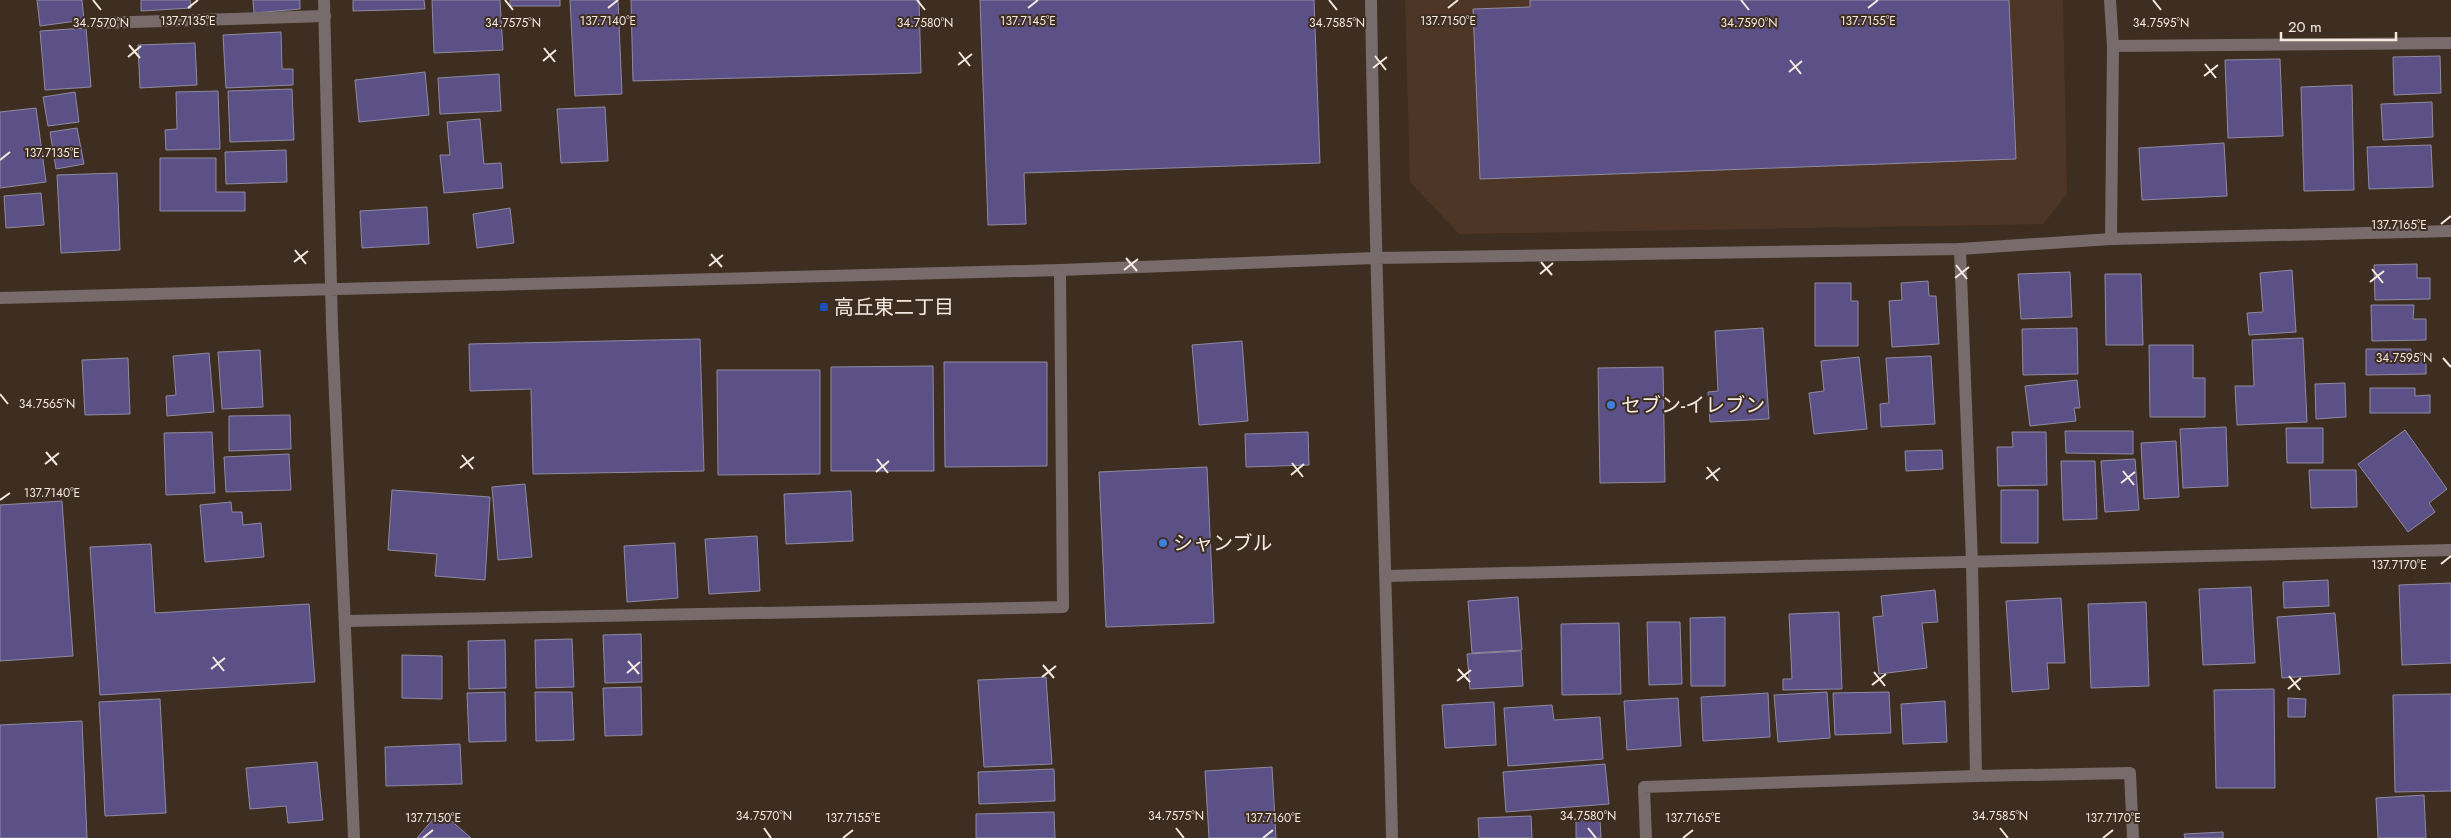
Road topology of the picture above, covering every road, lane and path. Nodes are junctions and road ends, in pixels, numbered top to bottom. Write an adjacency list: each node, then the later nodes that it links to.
1 (324, 0): 4 (street)
2 (1371, 0): 11 (street)
3 (2110, 0): 7 (street)
4 (325, 16): 5 (street); 13 (street)
5 (99, 23)
6 (2451, 43): 7 (street)
7 (2112, 46): 9 (street)
8 (2451, 231): 9 (street)
9 (2111, 239): 10 (street)
10 (1960, 249): 11 (street); 16 (street)
11 (1375, 258): 12 (street); 17 (street)
12 (1060, 270): 13 (street); 18 (street)
13 (332, 290): 14 (street); 18 (street)
14 (0, 298)
15 (2451, 550): 16 (street)
16 (1972, 562): 17 (street); 19 (street)
17 (1386, 576): 21 (street)
18 (346, 621): 20 (street)
19 (1976, 776): 22 (street); 23 (street)
20 (354, 838)
21 (1392, 838)
22 (1646, 838)
23 (2133, 838)

